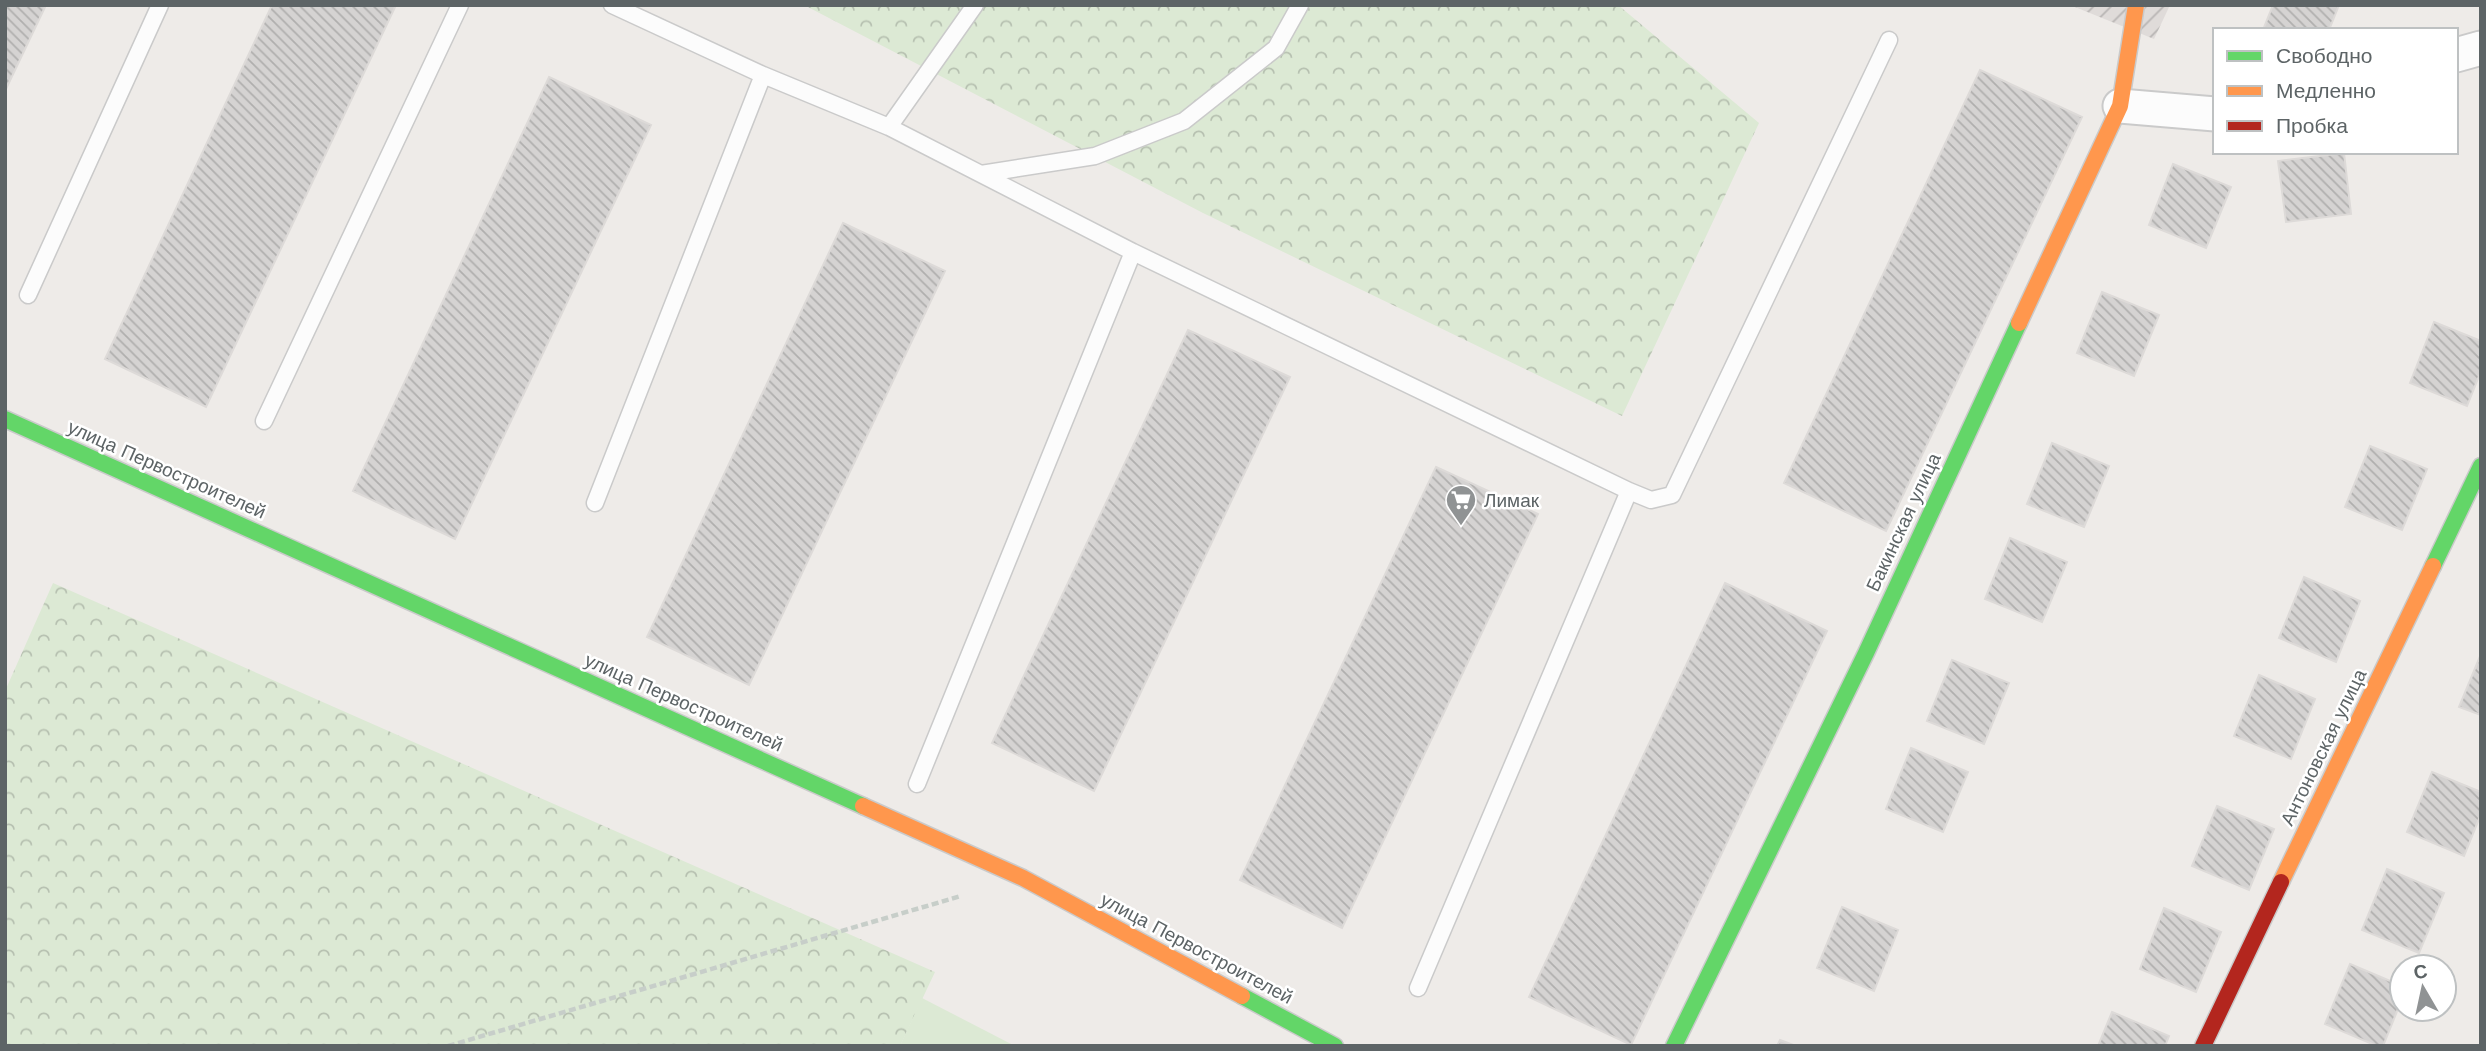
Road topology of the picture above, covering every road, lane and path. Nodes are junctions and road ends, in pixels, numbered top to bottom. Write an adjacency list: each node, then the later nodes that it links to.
1 (160, 5): 16 (lane)
2 (460, 5): 18 (lane)
3 (612, 5): 10 (lane)
4 (975, 5): 13 (lane)
5 (1300, 5): 14 (lane)
6 (2136, 5): 11 (street, Бакинская улица)
7 (1889, 40): 20 (lane)
8 (2481, 48): 9 (street)
9 (2458, 54)
10 (763, 75): 13 (lane); 21 (lane)
11 (2120, 106): 12 (street); 27 (street, Бакинская улица)
12 (2213, 114)
13 (889, 127): 14 (lane)
14 (981, 174): 15 (lane)
15 (1133, 252): 20 (lane); 22 (lane)
16 (27, 295)
17 (5, 419): 23 (street, улица Первостроителей)
18 (264, 421)
19 (2481, 466): 28 (street, Антоновская улица)
20 (1629, 491): 24 (lane)
21 (595, 503)
22 (917, 784)
23 (1023, 878): 25 (path); 26 (street, улица Первостроителей)
24 (1418, 988)
25 (447, 1046)
26 (1335, 1046)
27 (1675, 1046)
28 (2203, 1046)

